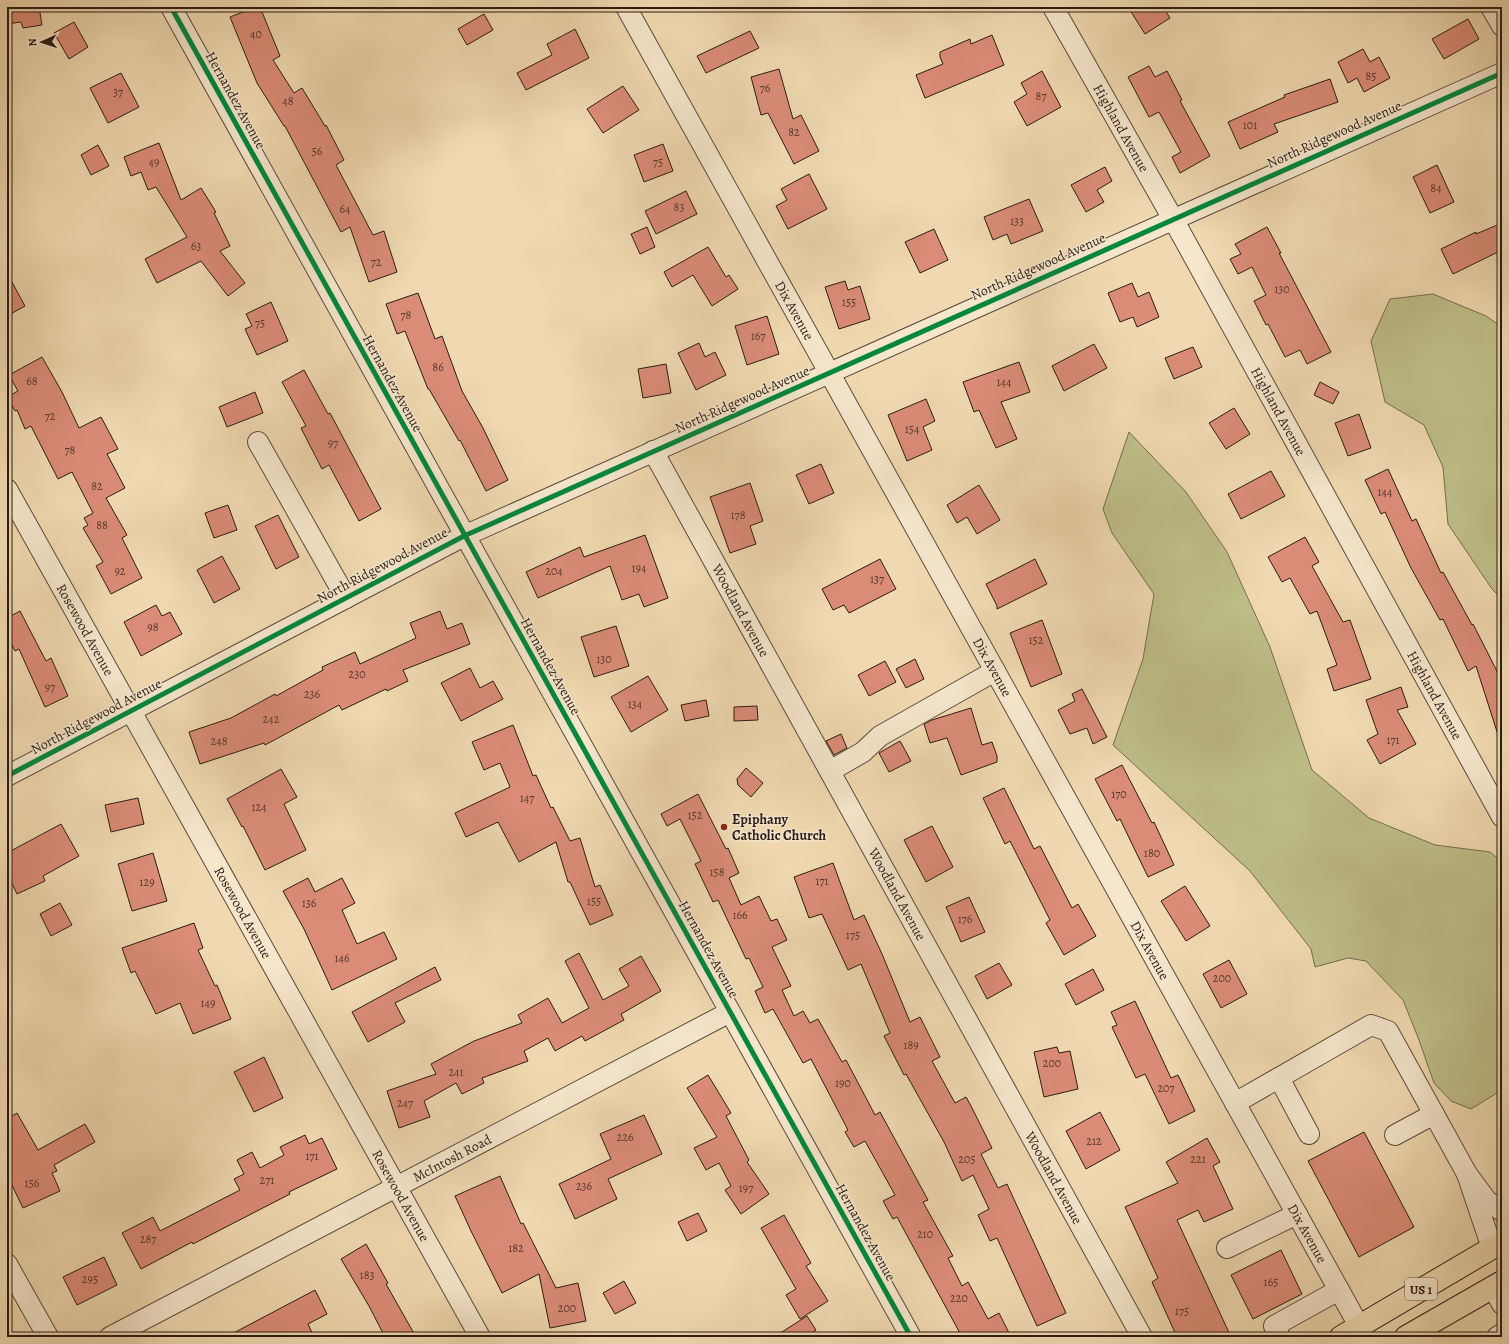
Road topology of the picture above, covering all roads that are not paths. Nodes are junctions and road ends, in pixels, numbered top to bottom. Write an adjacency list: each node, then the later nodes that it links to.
1 (171, 7): 12 (street, Hernandez Avenue)
2 (626, 7): 8 (street, Dix Avenue)
3 (1053, 7): 7 (street, Highland Avenue)
4 (1491, 7): 5 (street)
5 (1502, 26)
6 (1502, 73): 7 (street, North Ridgewood Avenue)
7 (1173, 219): 8 (street, North Ridgewood Avenue); 18 (street, Highland Avenue)
8 (830, 373): 10 (street, North Ridgewood Avenue); 14 (street, Dix Avenue)
9 (258, 442): 13 (street)
10 (653, 452): 12 (street, North Ridgewood Avenue); 16 (street, Woodland Avenue)
11 (7, 489): 15 (street, Rosewood Avenue)
12 (464, 536): 13 (street, North Ridgewood Avenue); 19 (street, Hernandez Avenue)
13 (346, 598): 15 (street, North Ridgewood Avenue)
14 (995, 671): 16 (street); 21 (street, Dix Avenue)
15 (130, 711): 17 (street, North Ridgewood Avenue); 26 (street, Rosewood Avenue)
16 (830, 771): 40 (street, Woodland Avenue)
17 (7, 776)
18 (1502, 817)
19 (730, 1012): 26 (street, McIntosh Road); 39 (street, Hernandez Avenue)
20 (1279, 1078): 21 (street); 22 (street); 23 (street)
21 (1235, 1103): 28 (street, Dix Avenue)
22 (1434, 1114): 24 (street); 25 (street)
23 (1309, 1134)
24 (1395, 1135)
25 (1467, 1174): 27 (street); 29 (street)
26 (396, 1188): 37 (street, McIntosh Road); 38 (street, Rosewood Avenue)
27 (1502, 1211)
28 (1297, 1214): 30 (street); 32 (street, Dix Avenue)
29 (1497, 1245): 34 (main road, US 1)
30 (1226, 1248)
31 (7, 1264): 36 (street)
32 (1339, 1290): 34 (street, Dix Avenue); 41 (street)
33 (1499, 1291): 42 (main road, US 1)
34 (1350, 1332)
35 (1502, 1334): 43 (street)
36 (48, 1337)
37 (110, 1337)
38 (480, 1337)
39 (910, 1337)
40 (1142, 1337)
41 (1280, 1337)
42 (1408, 1337)
43 (1497, 1337)

